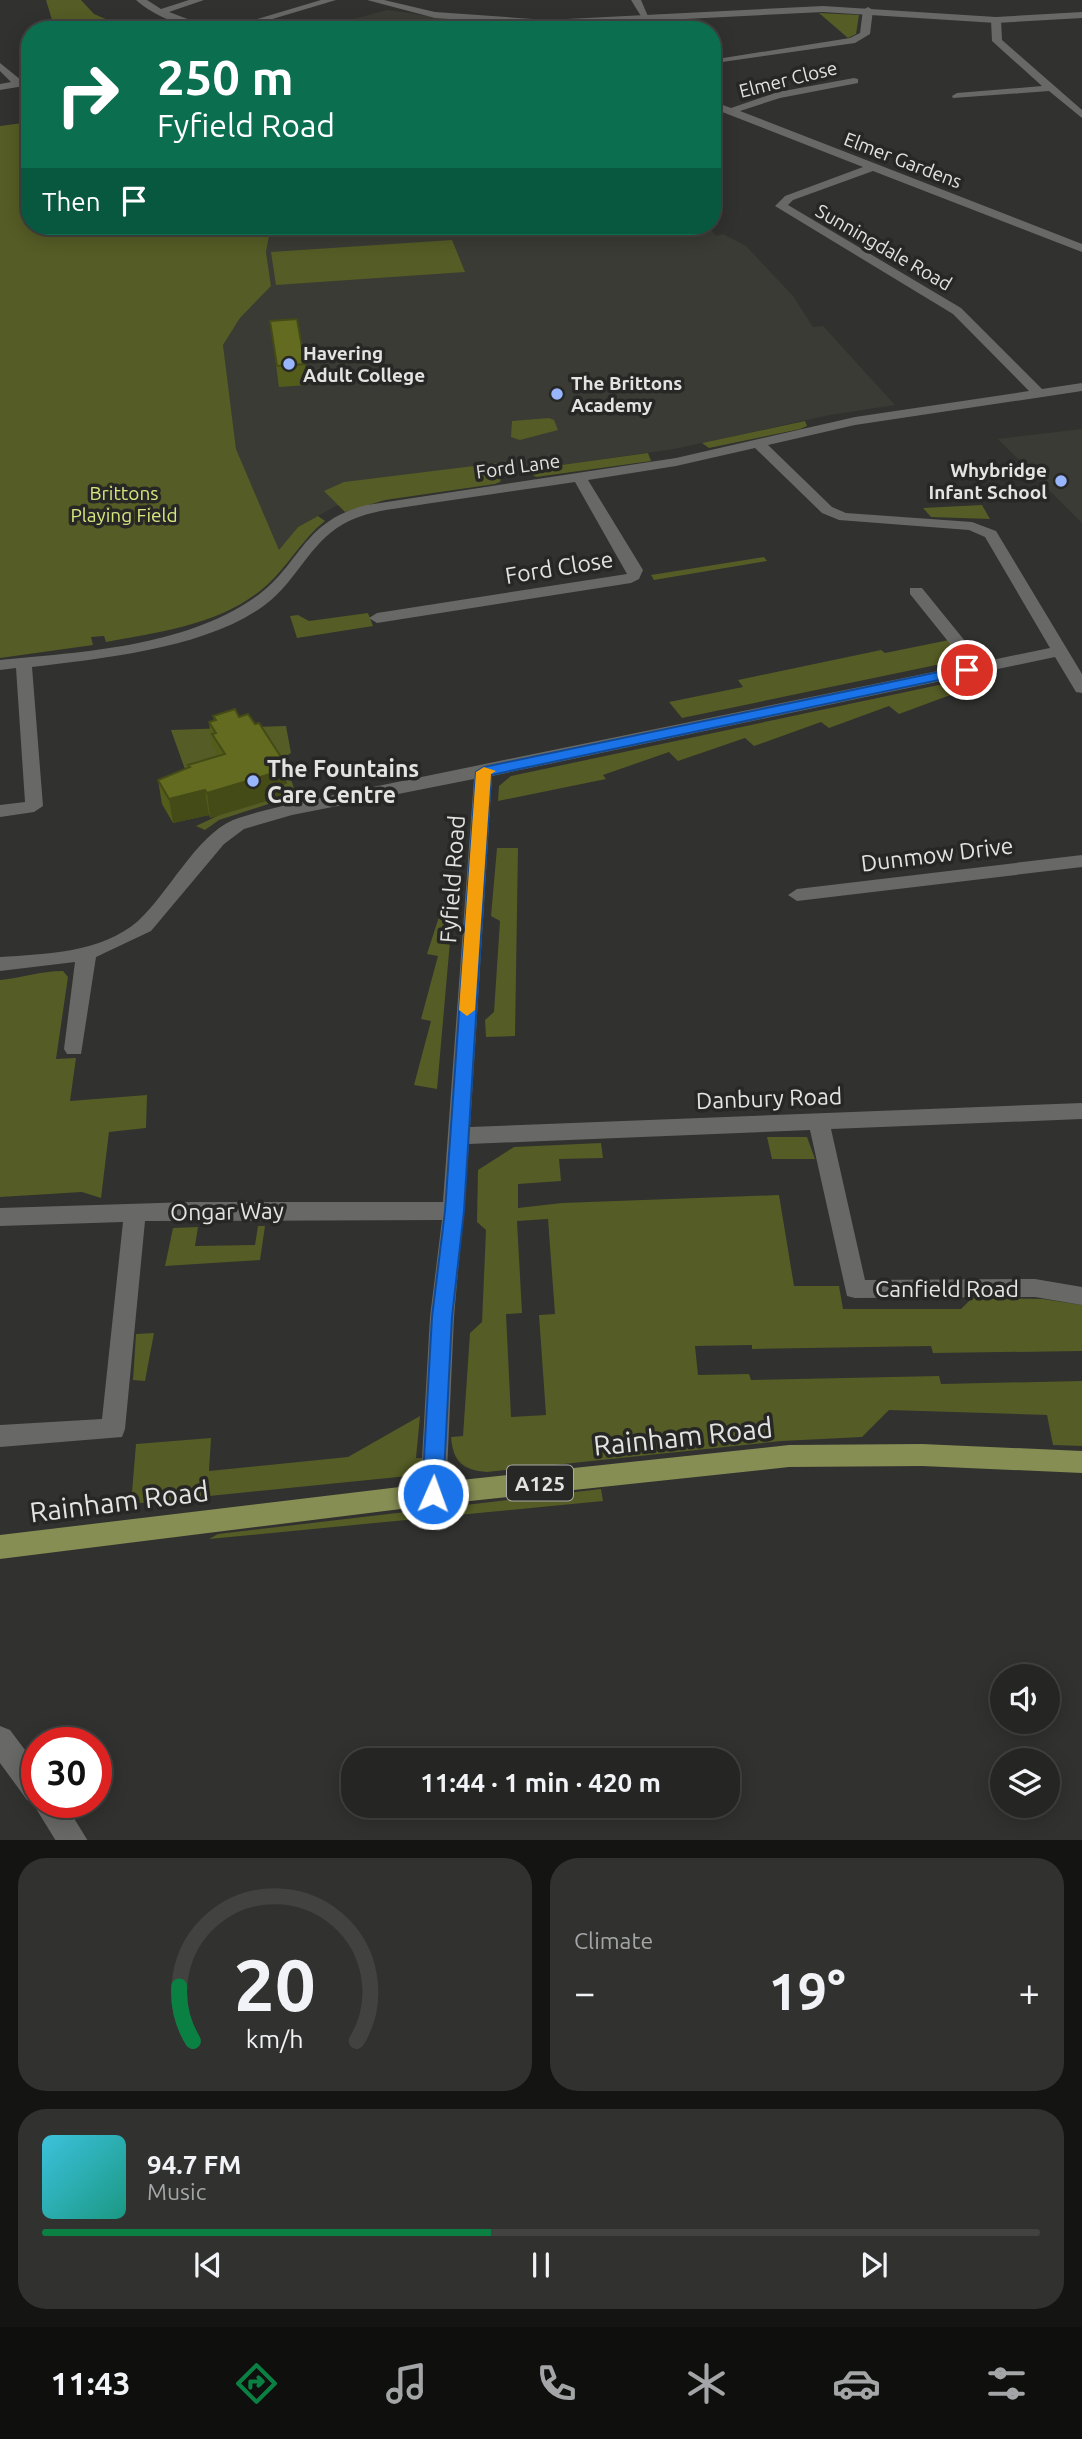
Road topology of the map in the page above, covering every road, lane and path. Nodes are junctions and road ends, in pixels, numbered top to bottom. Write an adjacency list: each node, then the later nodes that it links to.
1 (141, 0): 7 (street)
2 (199, 0): 7 (street)
3 (331, 0): 12 (street)
4 (372, 0): 13 (street)
5 (636, 0): 9 (street)
6 (868, 10): 9 (street); 10 (street); 15 (street)
7 (160, 12): 11 (street)
8 (1082, 15): 10 (street)
9 (647, 19): 14 (street)
10 (996, 20): 21 (street)
11 (186, 21)
12 (253, 21)
13 (491, 21)
14 (597, 21)
15 (722, 59)
16 (0, 66): 17 (street)
17 (21, 81)
18 (854, 81): 24 (street, Elmer Close)
19 (21, 84): 20 (street)
20 (0, 87)
21 (1051, 88): 22 (street); 25 (street)
22 (957, 96)
23 (721, 107): 24 (street, Elmer Gardens)
24 (731, 111): 26 (street, Elmer Gardens)
25 (1082, 115)
26 (873, 167): 27 (street, Elmer Gardens); 29 (street, Sunningdale Road)
27 (1082, 247)
28 (1082, 387): 29 (street, Ford Lane)
29 (1039, 393): 30 (street, Ford Lane)
30 (759, 444): 31 (street, Ford Lane); 34 (street)
31 (579, 477): 33 (street, Ford Close); 35 (street, Ford Lane)
32 (916, 591): 37 (street)
33 (377, 618)
34 (1060, 651): 37 (street); 38 (street)
35 (24, 663): 36 (street, Ford Lane); 40 (street)
36 (0, 665)
37 (978, 668): 39 (street)
38 (1082, 688)
39 (484, 772): 43 (street); 48 (street, Fyfield Road)
40 (0, 811)
41 (1082, 861): 42 (street, Dunmow Drive)
42 (797, 895)
43 (86, 956): 44 (street); 45 (street)
44 (0, 964)
45 (74, 1049)
46 (1082, 1111): 47 (street, Danbury Road)
47 (819, 1123): 48 (street, Danbury Road); 52 (street, Canfield Road)
48 (458, 1136): 49 (street, Fyfield Road)
49 (454, 1211): 50 (street, Ongar Way); 55 (street, Fyfield Road)
50 (135, 1212): 51 (street, Ongar Way); 53 (street)
51 (0, 1217)
52 (1082, 1296)
53 (0, 1436)
54 (1082, 1462): 55 (main road, Rainham Road / A125)
55 (433, 1494): 56 (main road, Rainham Road / A125)
56 (0, 1547)
57 (0, 1740): 58 (street)
58 (21, 1768)
59 (58, 1818): 60 (street)
60 (74, 1840)

